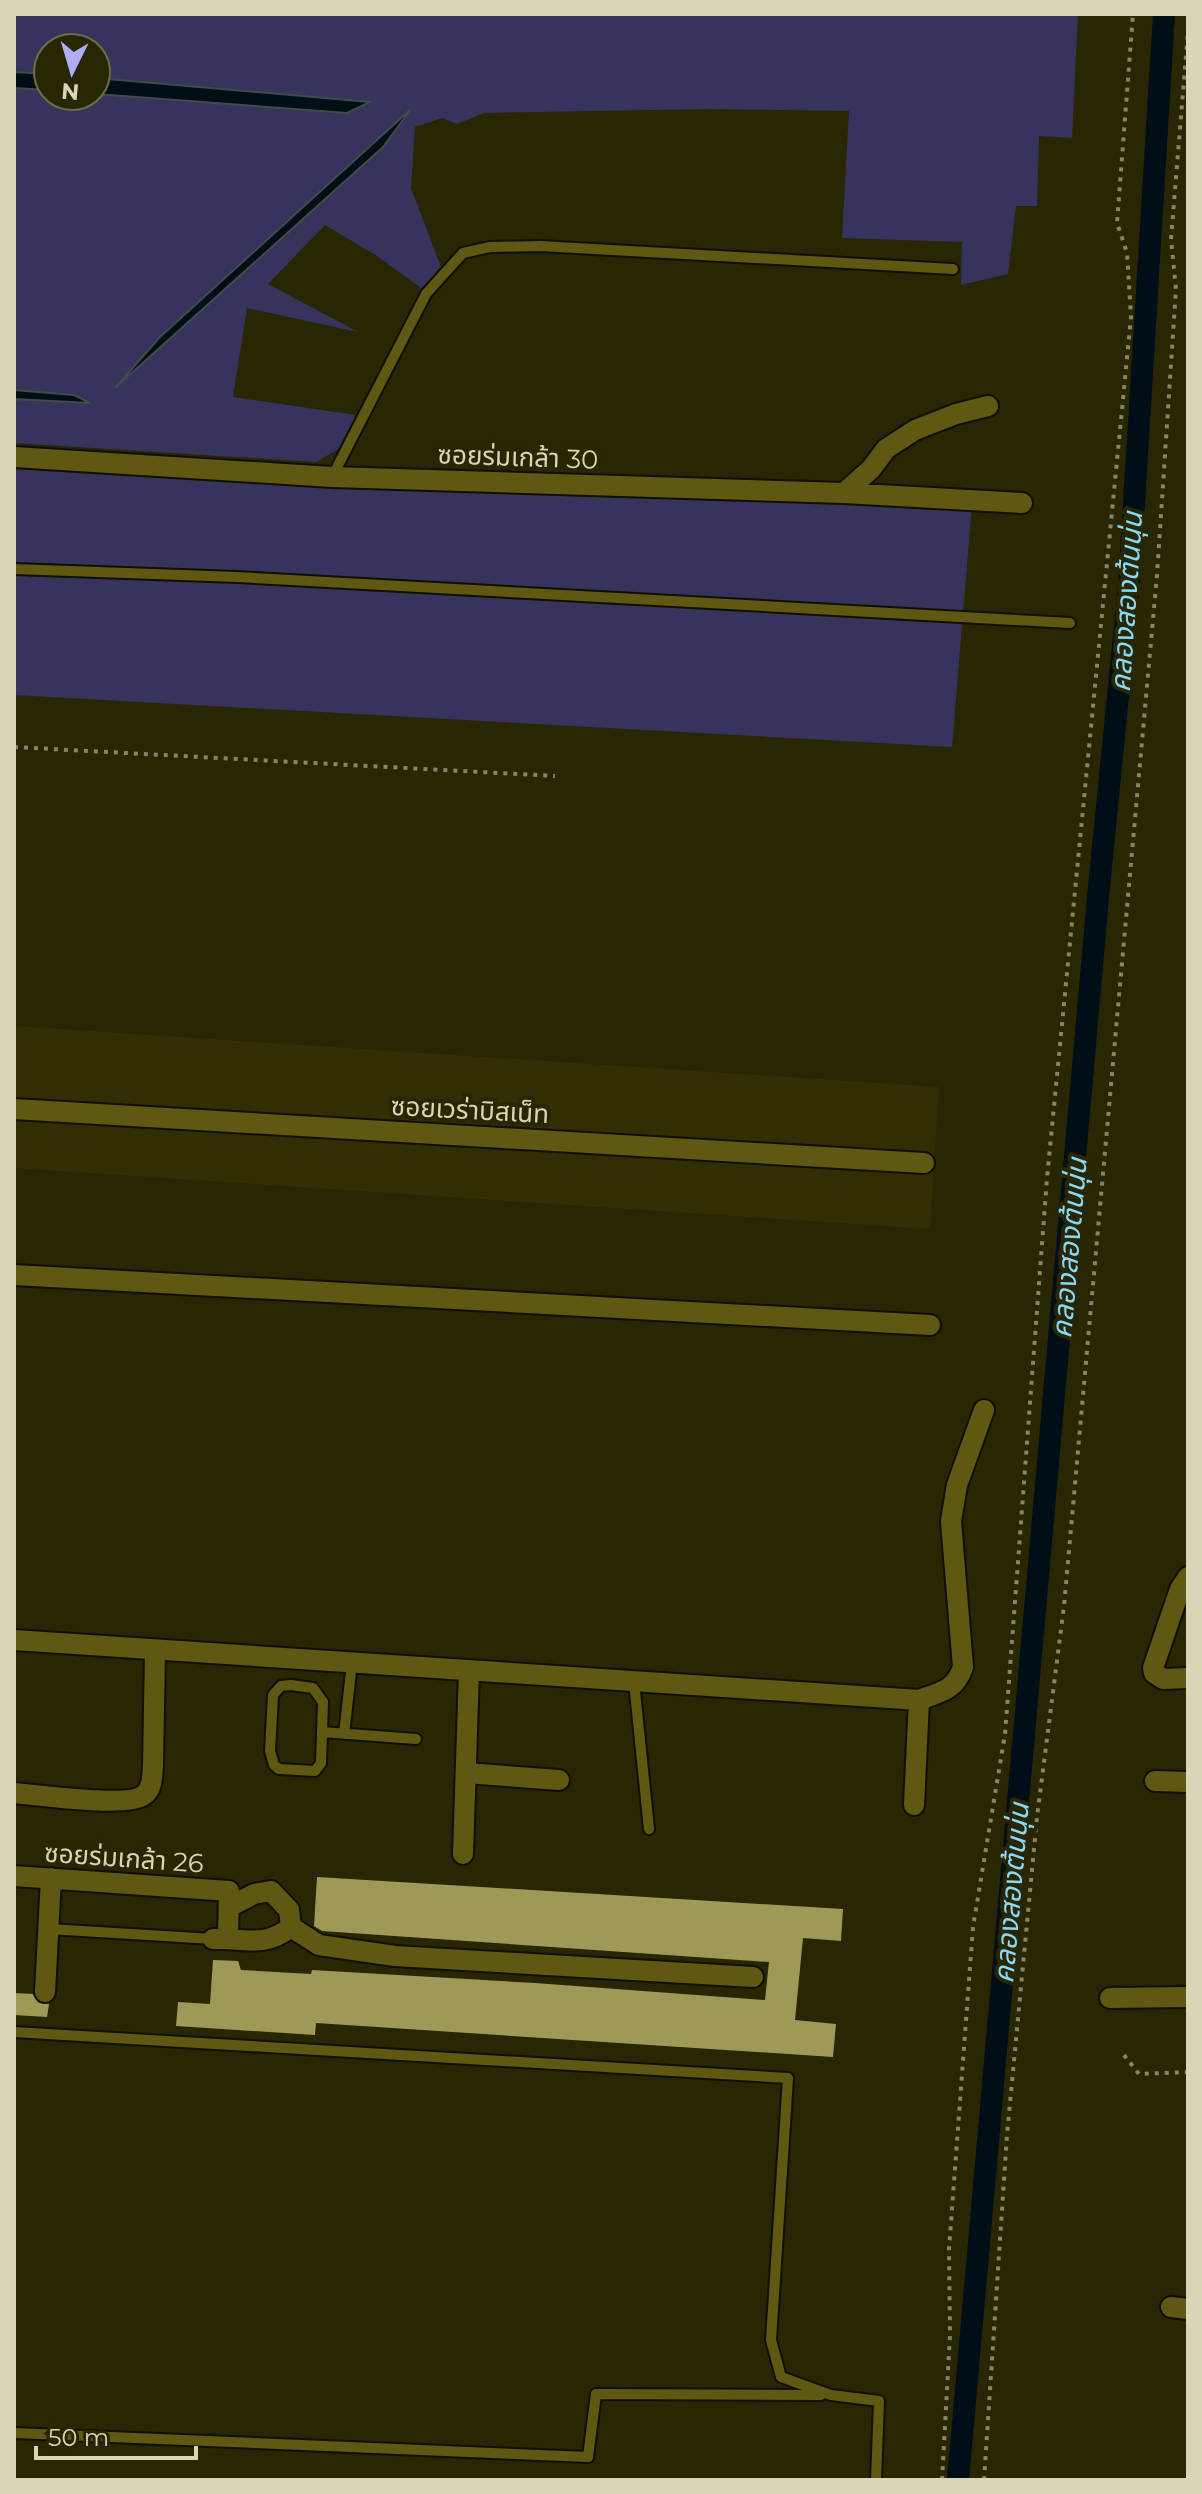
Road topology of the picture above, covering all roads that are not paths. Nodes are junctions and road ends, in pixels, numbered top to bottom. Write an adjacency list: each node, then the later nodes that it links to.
1 (953, 269): 4 (lane)
2 (988, 406): 5 (street)
3 (14, 457): 4 (street, ซอยร่มเกล้า 30)
4 (332, 477): 5 (street, ซอยร่มเกล้า 30)
5 (844, 493): 6 (street, ซอยร่มเกล้า 30)
6 (1022, 503)
7 (14, 569): 8 (lane)
8 (1070, 623)
9 (14, 1109): 10 (street, ซอยเวร่าบิสเน็ท)
10 (924, 1163)
11 (14, 1275): 12 (street)
12 (930, 1325)
13 (984, 1410): 21 (street)
14 (1188, 1577): 19 (street)
15 (14, 1640): 16 (street)
16 (155, 1651): 17 (street); 29 (street)
17 (352, 1663): 18 (street); 23 (lane)
18 (469, 1671): 20 (street); 25 (street)
19 (1188, 1678)
20 (634, 1682): 21 (street); 31 (lane)
21 (919, 1700): 30 (street)
22 (322, 1732): 22 (lane); 23 (lane)
23 (344, 1734): 24 (lane)
24 (416, 1739)
25 (466, 1773): 26 (street); 32 (street)
26 (559, 1780)
27 (1155, 1781): 28 (street)
28 (1188, 1782)
29 (14, 1793)
30 (914, 1805)
31 (649, 1829)
32 (463, 1854)
33 (14, 1876): 34 (street, ซอยร่มเกล้า 26)
34 (51, 1878): 35 (street, ซอยร่มเกล้า 26); 37 (street)
35 (229, 1899): 36 (street); 38 (street)
36 (291, 1927): 38 (street); 39 (street)
37 (49, 1929): 38 (lane); 40 (street)
38 (220, 1939)
39 (753, 1977)
40 (45, 1992)
41 (1188, 1997): 42 (street)
42 (1110, 1998)
43 (14, 2032): 44 (lane)
44 (831, 2395): 45 (lane); 46 (lane)
45 (14, 2433)
46 (876, 2480)

